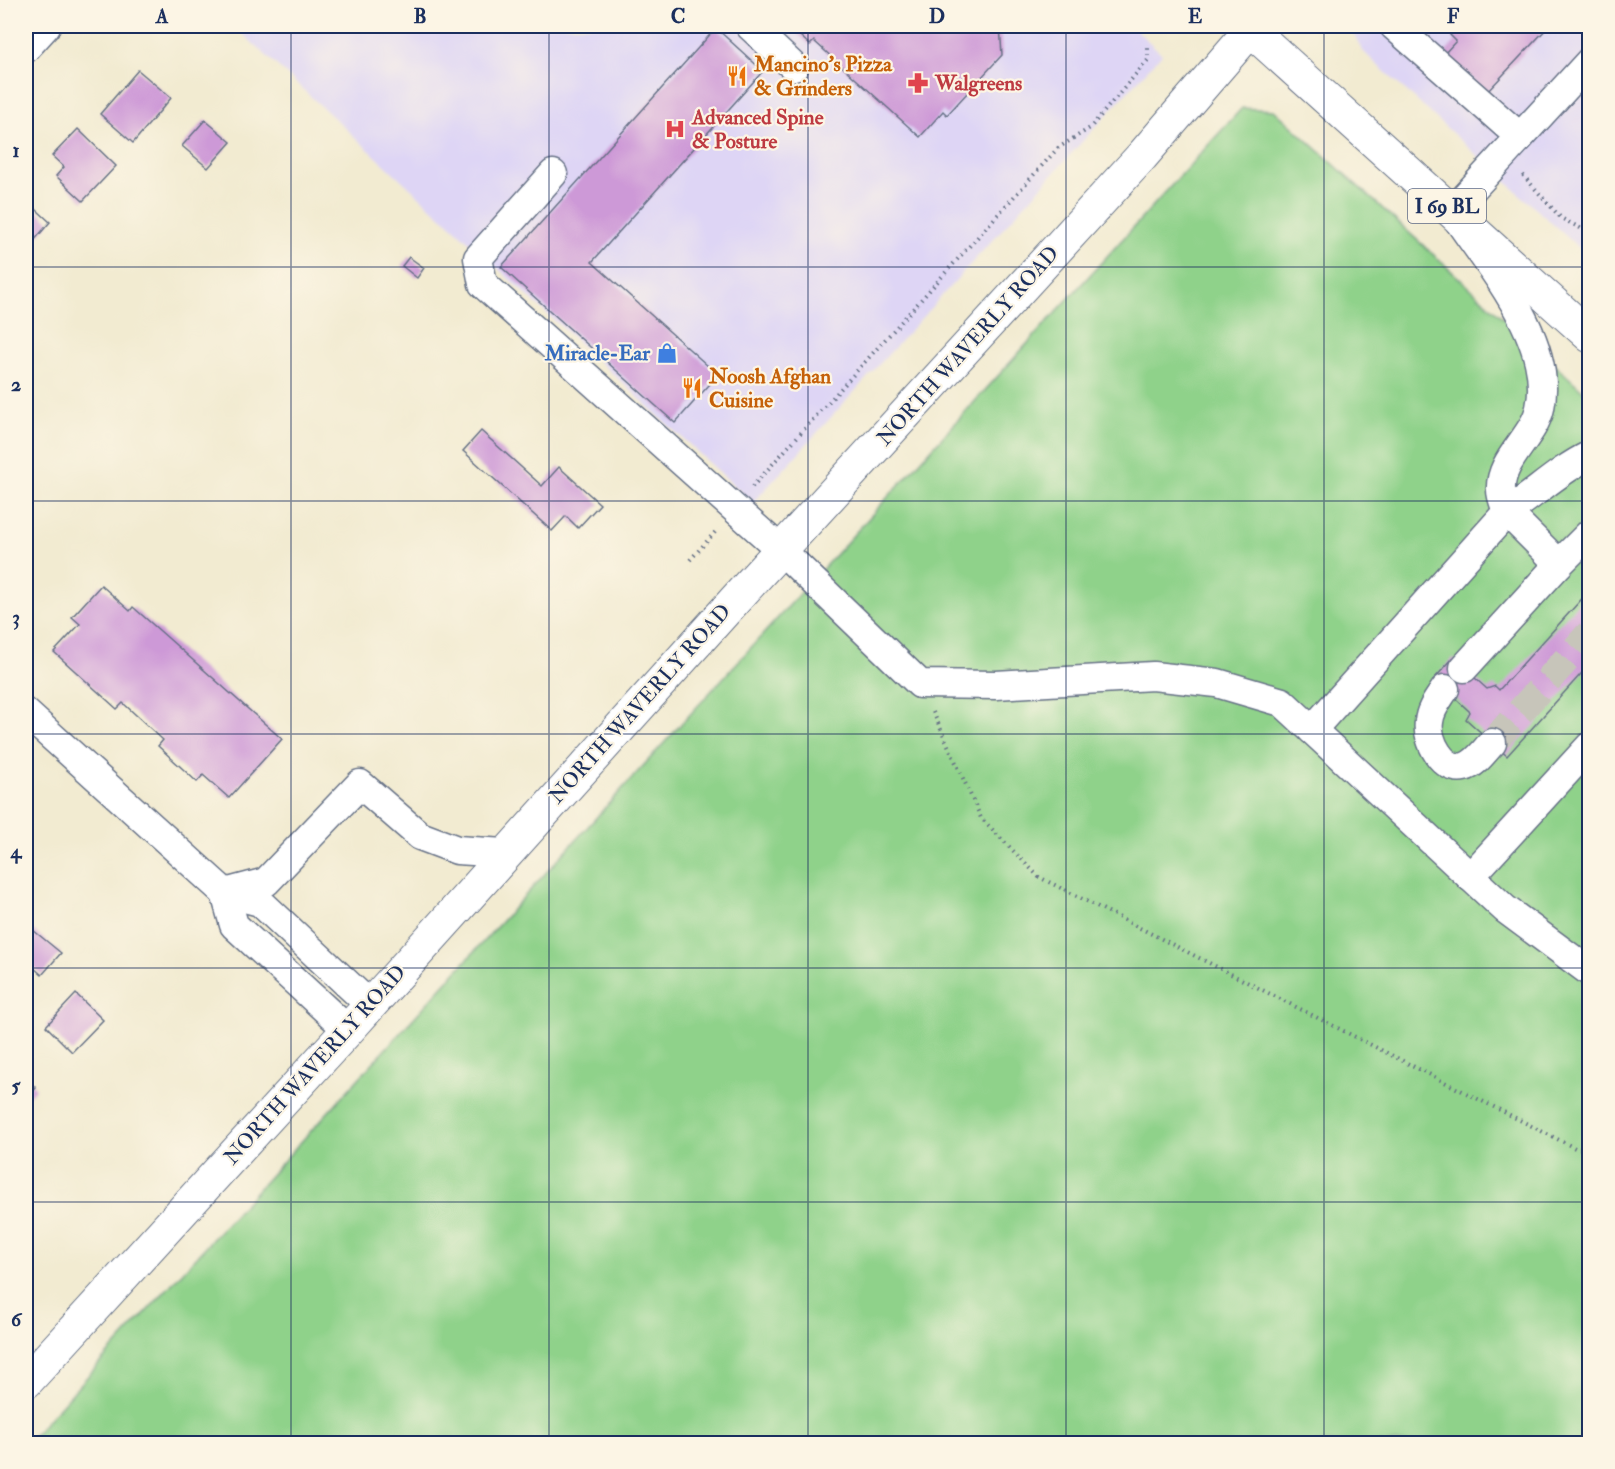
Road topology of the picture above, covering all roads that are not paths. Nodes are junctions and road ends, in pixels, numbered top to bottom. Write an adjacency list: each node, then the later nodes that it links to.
1 (46, 26): 5 (street)
2 (750, 26): 7 (street)
3 (1250, 27): 10 (main road, I 69 BL); 15 (main road, NORTH WAVERLY ROAD)
4 (1407, 32): 8 (street)
5 (26, 48)
6 (1590, 61): 8 (street)
7 (794, 66)
8 (1520, 137): 10 (street)
9 (553, 174): 15 (street)
10 (1452, 211): 11 (main road, I 69 BL); 13 (street)
11 (1590, 336)
12 (1590, 455): 13 (street)
13 (1507, 512): 16 (street); 20 (street)
14 (1590, 532): 16 (street)
15 (781, 550): 20 (street); 23 (main road, NORTH WAVERLY ROAD)
16 (1559, 564): 17 (street)
17 (1464, 668)
18 (1445, 689): 21 (street)
19 (26, 713): 25 (street)
20 (1312, 730): 24 (street)
21 (1492, 743)
22 (1590, 746): 24 (street)
23 (505, 853): 25 (street); 27 (main road, NORTH WAVERLY ROAD)
24 (1470, 876): 26 (street)
25 (225, 893): 27 (street); 28 (street)
26 (1590, 972)
27 (370, 1005): 28 (main road, NORTH WAVERLY ROAD)
28 (348, 1030): 29 (main road, NORTH WAVERLY ROAD)
29 (26, 1382)

